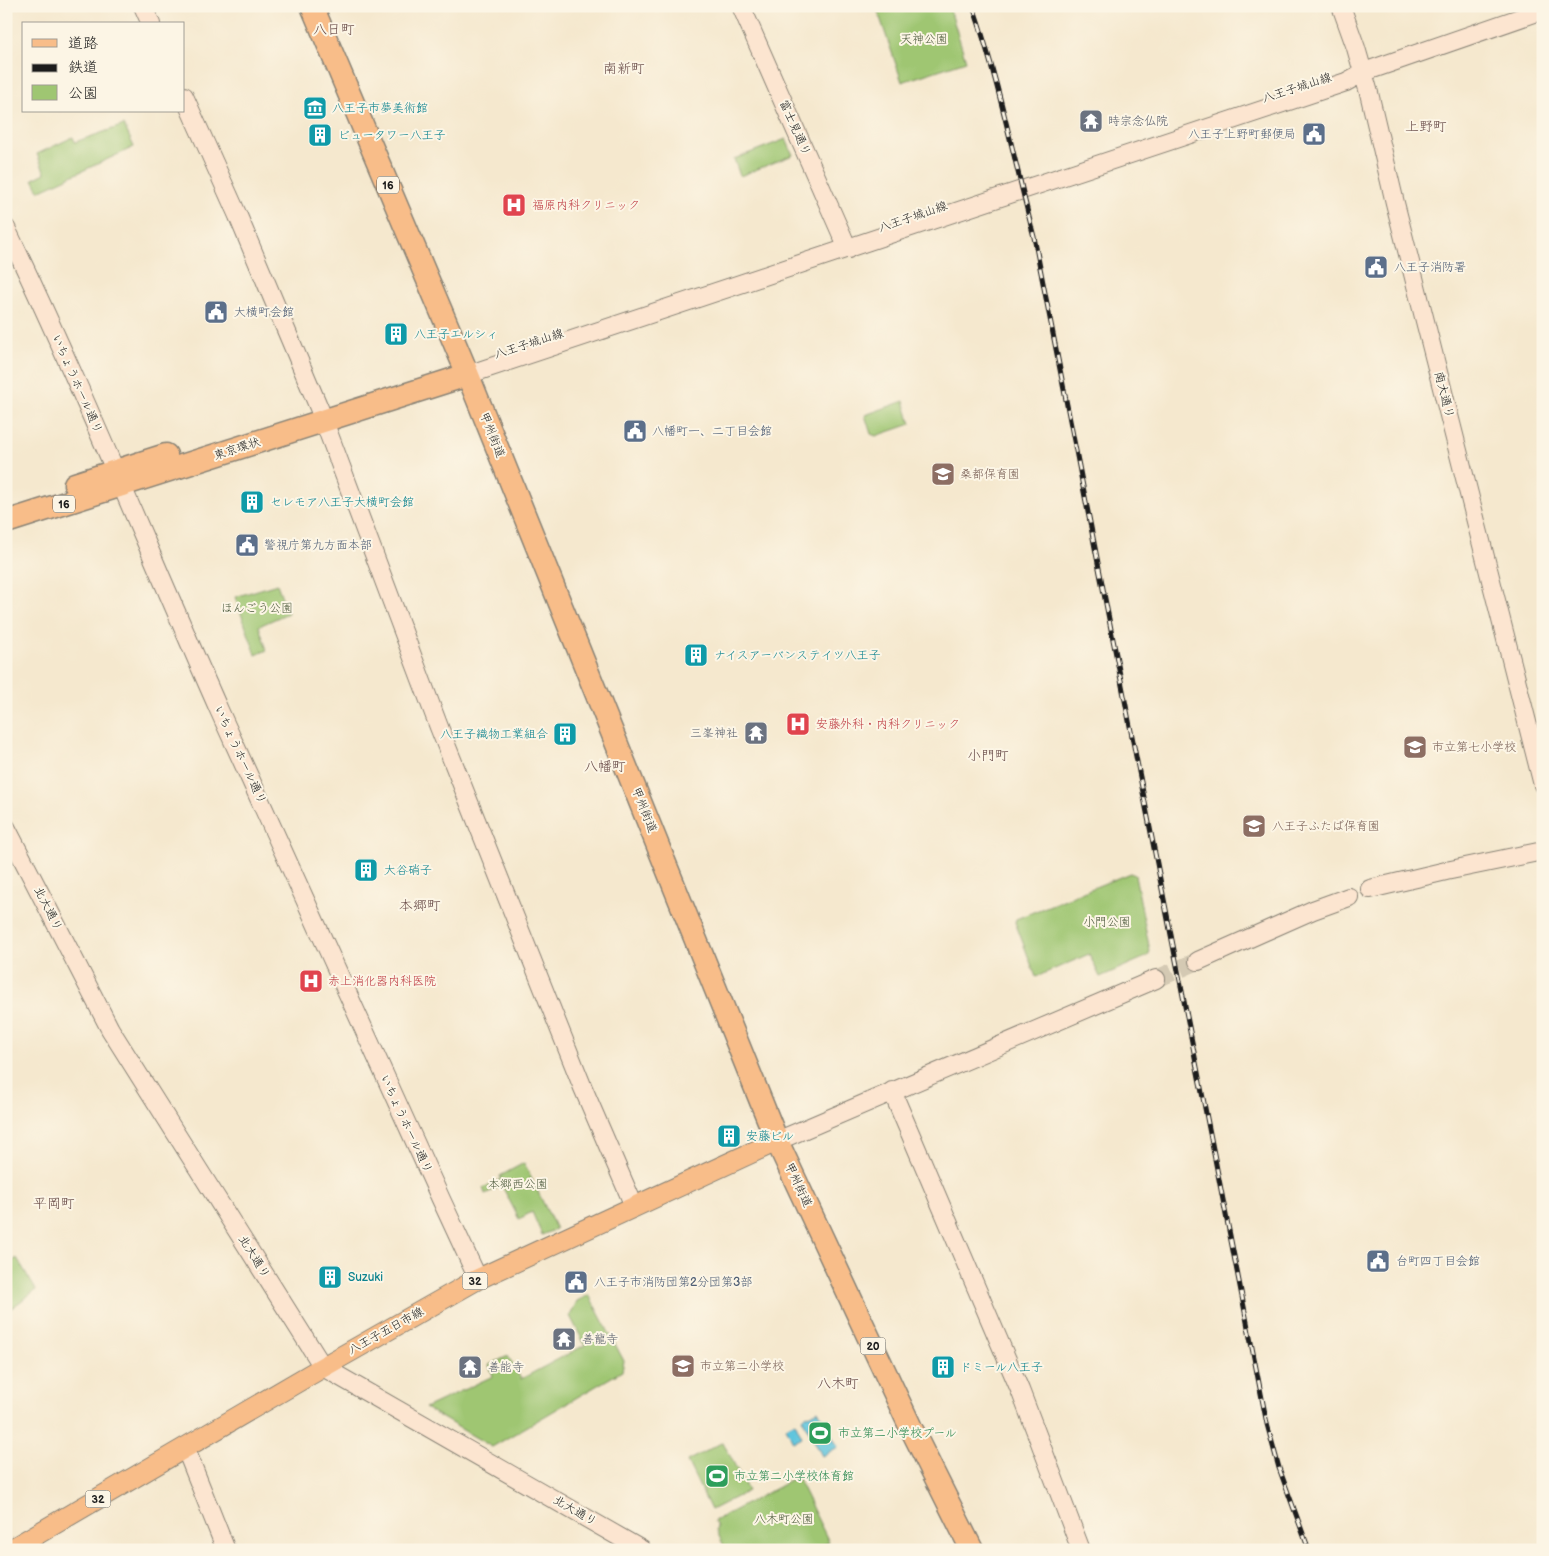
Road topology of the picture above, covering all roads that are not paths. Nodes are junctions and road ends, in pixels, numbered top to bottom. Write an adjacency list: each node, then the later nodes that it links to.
1 (143, 6): 6 (street)
2 (312, 6): 11 (highway, 甲州街道 / 16)
3 (742, 6): 10 (street, 富士見通り)
4 (1341, 6): 7 (street, 南大通り)
5 (1543, 10): 7 (street, 八王子城山線)
6 (150, 22)
7 (1364, 72): 10 (street, 八王子城山線); 16 (street, 南大通り)
8 (185, 98): 12 (street)
9 (6, 228): 13 (street, いちょうホール通り)
10 (846, 245): 11 (street, 八王子城山線)
11 (465, 369): 12 (highway, 東京環状 / 16); 24 (highway, 甲州街道 / 20)
12 (321, 415): 13 (highway, 東京環状 / 16); 25 (street)
13 (119, 478): 14 (highway, 東京環状 / 16); 15 (highway, 東京環状 / 16); 26 (street, いちょうホール通り)
14 (6, 506)
15 (6, 522)
16 (1543, 785)
17 (6, 827): 27 (street, 北大通り)
18 (1543, 851): 19 (street)
19 (1370, 889)
20 (1349, 897): 21 (street)
21 (1198, 961)
22 (1156, 979): 23 (street)
23 (892, 1092): 24 (street); 33 (street)
24 (778, 1141): 25 (main road, 八王子五日市線 / 32); 32 (highway, 甲州街道 / 20)
25 (634, 1206): 26 (main road, 八王子五日市線 / 32)
26 (478, 1279): 27 (main road, 八王子五日市線 / 32)
27 (323, 1366): 28 (main road, 八王子五日市線 / 32); 31 (street, 北大通り)
28 (185, 1447): 29 (main road, 八王子五日市線 / 32); 30 (street)
29 (10, 1550)
30 (226, 1550)
31 (642, 1550)
32 (972, 1550)
33 (1081, 1550)

